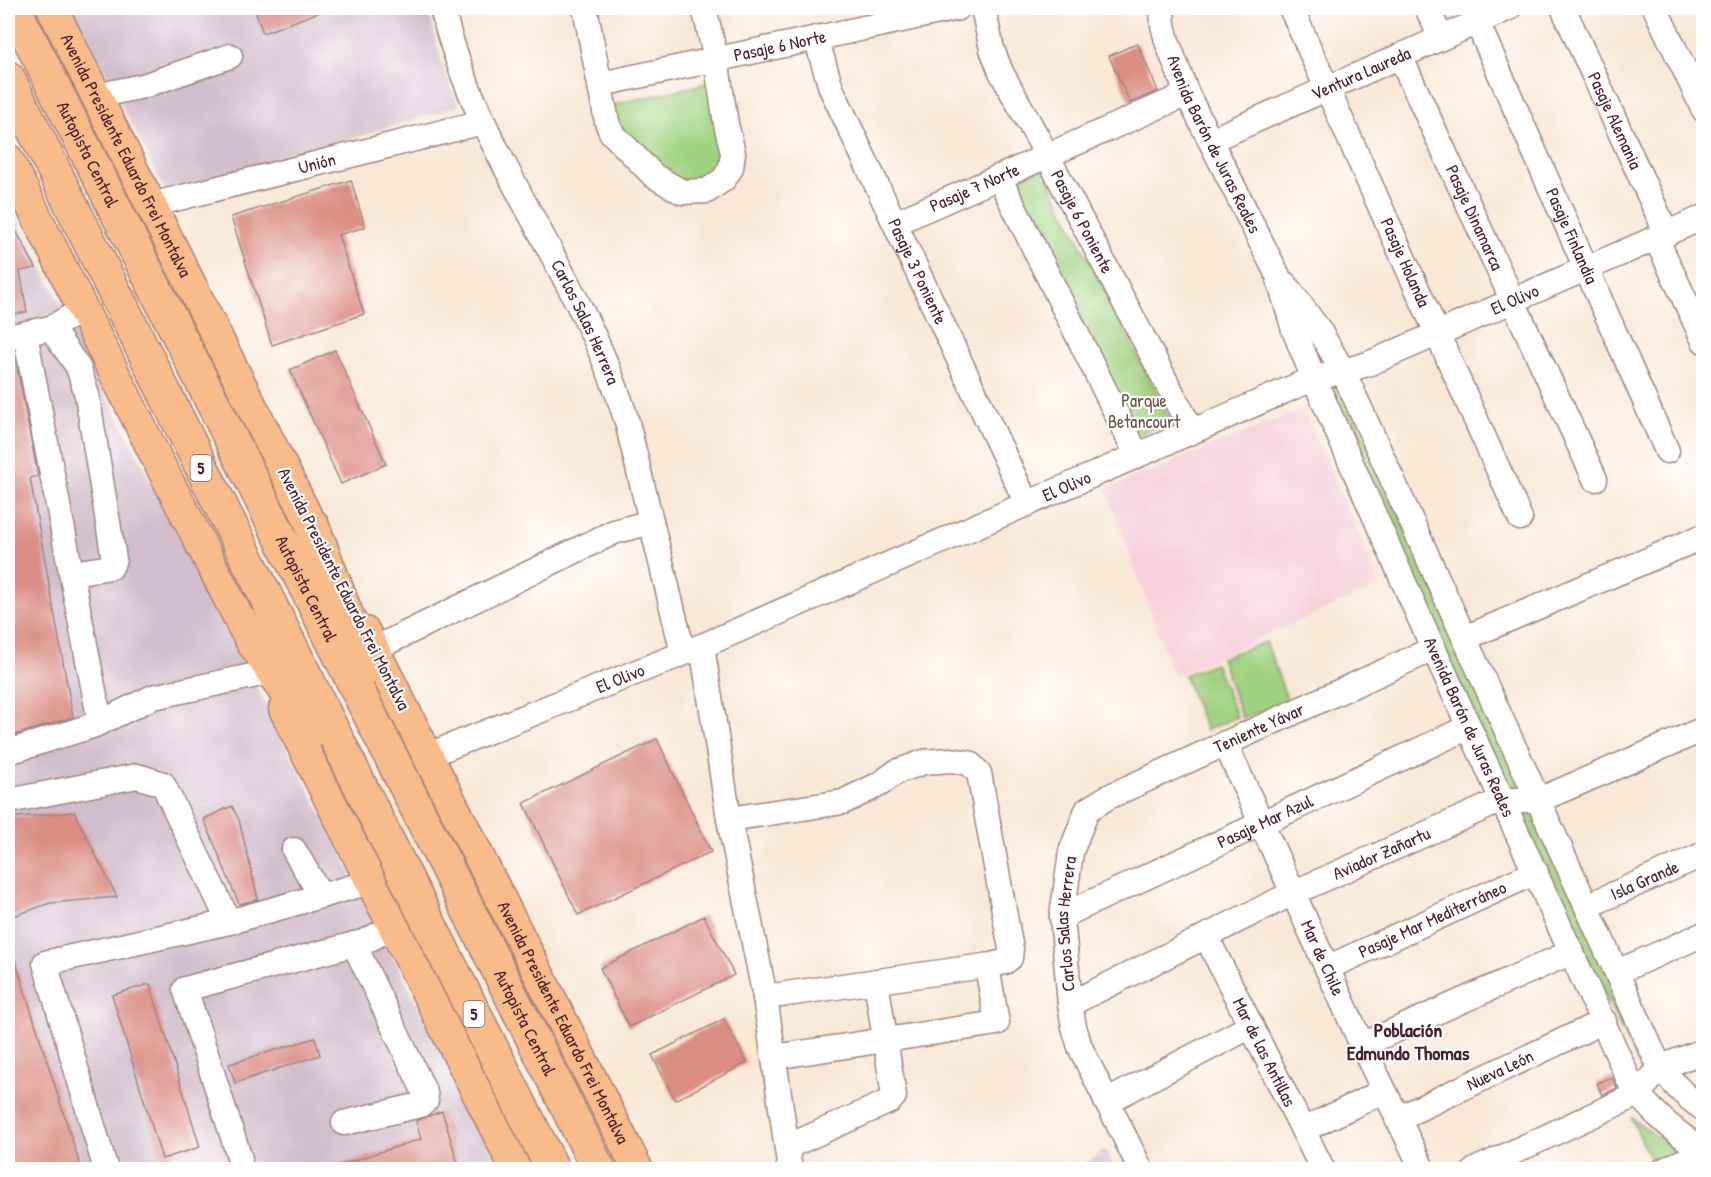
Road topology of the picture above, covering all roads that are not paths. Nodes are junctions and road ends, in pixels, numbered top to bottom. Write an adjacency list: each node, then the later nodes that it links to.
1 (14, 8): 74 (highway, Autopista Central / 5)
2 (52, 8): 25 (main road, Avenida Presidente Eduardo Frei Montalva)
3 (442, 8): 27 (street, Carlos Salas Herrera)
4 (585, 8): 22 (street)
5 (704, 8): 20 (street)
6 (958, 8): 14 (street, Pasaje 6 Norte)
7 (983, 8): 29 (street, Pasaje 6 Poniente)
8 (1162, 8): 24 (street, Avenida Barón de Juras Reales)
9 (1291, 8): 23 (street, Pasaje Holanda)
10 (1427, 8): 17 (street)
11 (1509, 8): 15 (street, Ventura Laureda)
12 (1563, 8): 35 (street, Pasaje Alemania)
13 (1655, 8): 26 (street)
14 (893, 14): 16 (street, Pasaje 6 Norte)
15 (1477, 22): 17 (street, Ventura Laureda); 36 (street, Pasaje Finlandia)
16 (816, 38): 20 (street, Pasaje 6 Norte); 34 (street, Pasaje 3 Poniente)
17 (1441, 38): 19 (street, Ventura Laureda)
18 (230, 56): 25 (street)
19 (1400, 56): 23 (street, Ventura Laureda); 38 (street, Pasaje Dinamarca)
20 (716, 59): 22 (street, Pasaje 6 Norte); 22 (street)
21 (8, 78): 77 (highway, Autopista Central / 5)
22 (601, 84)
23 (1327, 88): 28 (street, Ventura Laureda); 41 (street, Pasaje Holanda)
24 (1187, 94): 28 (street, Avenida Barón de Juras Reales); 29 (street, Pasaje 7 Norte)
25 (96, 96): 32 (main road, Avenida Presidente Eduardo Frei Montalva)
26 (1704, 110)
27 (483, 122): 32 (street, Unión); 52 (street, Carlos Salas Herrera)
28 (1211, 140): 37 (street, Avenida Barón de Juras Reales)
29 (1047, 155): 31 (street, Pasaje 7 Norte); 46 (street, Pasaje 6 Poniente)
30 (8, 159): 39 (main road)
31 (999, 177): 34 (street, Pasaje 7 Norte); 48 (street)
32 (151, 205): 53 (main road, Avenida Presidente Eduardo Frei Montalva)
33 (1704, 217): 35 (street, El Olivo)
34 (895, 223): 50 (street, Pasaje 3 Poniente)
35 (1661, 236): 36 (street, El Olivo); 43 (street, Pasaje Alemania)
36 (1586, 269): 38 (street, El Olivo); 47 (street, Pasaje Finlandia)
37 (1278, 276): 44 (street, Avenida Barón de Juras Reales); 45 (street, Avenida Barón de Juras Reales)
38 (1513, 301): 41 (street, El Olivo); 49 (street, Pasaje Dinamarca)
39 (84, 309): 40 (street); 56 (main road)
40 (51, 328): 42 (street); 55 (street)
41 (1437, 334): 44 (street, El Olivo); 51 (street, Pasaje Holanda)
42 (16, 335): 55 (street)
43 (1704, 341)
44 (1343, 371): 45 (street, El Olivo); 57 (street, Avenida Barón de Juras Reales)
45 (1314, 379): 46 (street, El Olivo); 59 (street, Avenida Barón de Juras Reales)
46 (1192, 431): 48 (street, El Olivo)
47 (1667, 451)
48 (1137, 455): 50 (street, El Olivo)
49 (1595, 479)
50 (1027, 504): 58 (street, El Olivo)
51 (1520, 518)
52 (651, 522): 58 (street, Carlos Salas Herrera); 60 (street)
53 (312, 525): 60 (main road, Avenida Presidente Eduardo Frei Montalva); 74 (highway)
54 (1704, 536): 57 (street)
55 (72, 573): 62 (street)
56 (242, 624): 61 (main road); 77 (highway)
57 (1465, 638): 69 (street, Avenida Barón de Juras Reales)
58 (692, 649): 67 (street, El Olivo); 72 (street, Carlos Salas Herrera)
59 (1433, 649): 63 (street, Avenida Barón de Juras Reales); 65 (street, Teniente Yávar)
60 (374, 650): 67 (main road, Avenida Presidente Eduardo Frei Montalva)
61 (266, 673): 62 (street); 79 (main road)
62 (100, 722): 66 (street)
63 (1469, 727): 68 (street, Avenida Barón de Juras Reales); 73 (street, Pasaje Mar Azul)
64 (1704, 729): 69 (street, Aviador Zañartu)
65 (1225, 743): 71 (street, Teniente Yávar); 73 (street, Mar de Chile)
66 (8, 752)
67 (429, 755): 117 (main road, Avenida Presidente Eduardo Frei Montalva)
68 (1502, 800): 69 (street, Aviador Zañartu); 78 (street, Avenida Barón de Juras Reales); 80 (street, Aviador Zañartu)
69 (1539, 800): 82 (street, Avenida Barón de Juras Reales)
70 (8, 801): 84 (street)
71 (1087, 810): 83 (street, Carlos Salas Herrera)
72 (729, 819): 90 (street); 94 (street, Carlos Salas Herrera)
73 (1262, 824): 80 (street, Mar de Chile); 83 (street, Pasaje Mar Azul)
74 (435, 846): 116 (highway, Autopista Central / 5)
75 (294, 850): 81 (street)
76 (1704, 854): 82 (street, Isla Grande)
77 (396, 858): 115 (highway, Autopista Central / 5)
78 (1536, 872): 89 (street, Avenida Barón de Juras Reales); 91 (street, Pasaje Mar Mediterráneo)
79 (370, 882): 81 (street); 85 (main road)
80 (1293, 893): 87 (street, Aviador Zañartu); 91 (street, Mar de Chile)
81 (321, 896): 84 (street)
82 (1587, 906): 92 (street, Avenida Barón de Juras Reales)
83 (1062, 916): 95 (street, Carlos Salas Herrera)
84 (229, 922): 113 (street)
85 (392, 927): 88 (street); 114 (main road)
86 (1704, 934): 92 (street)
87 (1206, 936): 95 (street, Aviador Zañartu); 97 (street, Mar de las Antillas)
88 (354, 944): 108 (street); 112 (street)
89 (1572, 952): 96 (street, Avenida Barón de Juras Reales); 99 (street)
90 (987, 966): 93 (street); 98 (street)
91 (1327, 968): 99 (street, Mar de Chile)
92 (1617, 972): 102 (street, Avenida Barón de Juras Reales)
93 (876, 981): 94 (street); 98 (street)
94 (765, 997): 101 (street, Carlos Salas Herrera)
95 (1070, 1004): 105 (street, Carlos Salas Herrera)
96 (1604, 1021): 104 (street, Avenida Barón de Juras Reales); 107 (street, Nueva León)
97 (1251, 1026): 105 (street); 109 (street, Mar de las Antillas)
98 (886, 1040): 101 (street); 111 (street)
99 (1362, 1045): 103 (street, Mar de Chile)
100 (1704, 1051): 102 (street)
101 (774, 1057): 111 (street, Carlos Salas Herrera)
102 (1661, 1067): 104 (street); 106 (street, Avenida Barón de Juras Reales)
103 (1384, 1090): 107 (street, Mar de Chile); 109 (street)
104 (1638, 1094): 110 (street, Avenida Barón de Juras Reales); 121 (street)
105 (1106, 1102): 118 (street, Carlos Salas Herrera)
106 (1704, 1109)
107 (1397, 1119): 120 (street, Mar de Chile)
108 (344, 1123)
109 (1303, 1130): 119 (street, Mar de las Antillas)
110 (1704, 1152): 122 (street)
111 (789, 1158)
112 (240, 1159)
113 (106, 1170)
114 (516, 1170)
115 (553, 1170)
116 (599, 1170)
117 (638, 1170)
118 (1141, 1170)
119 (1323, 1170)
120 (1423, 1170)
121 (1475, 1170)
122 (1664, 1170)

